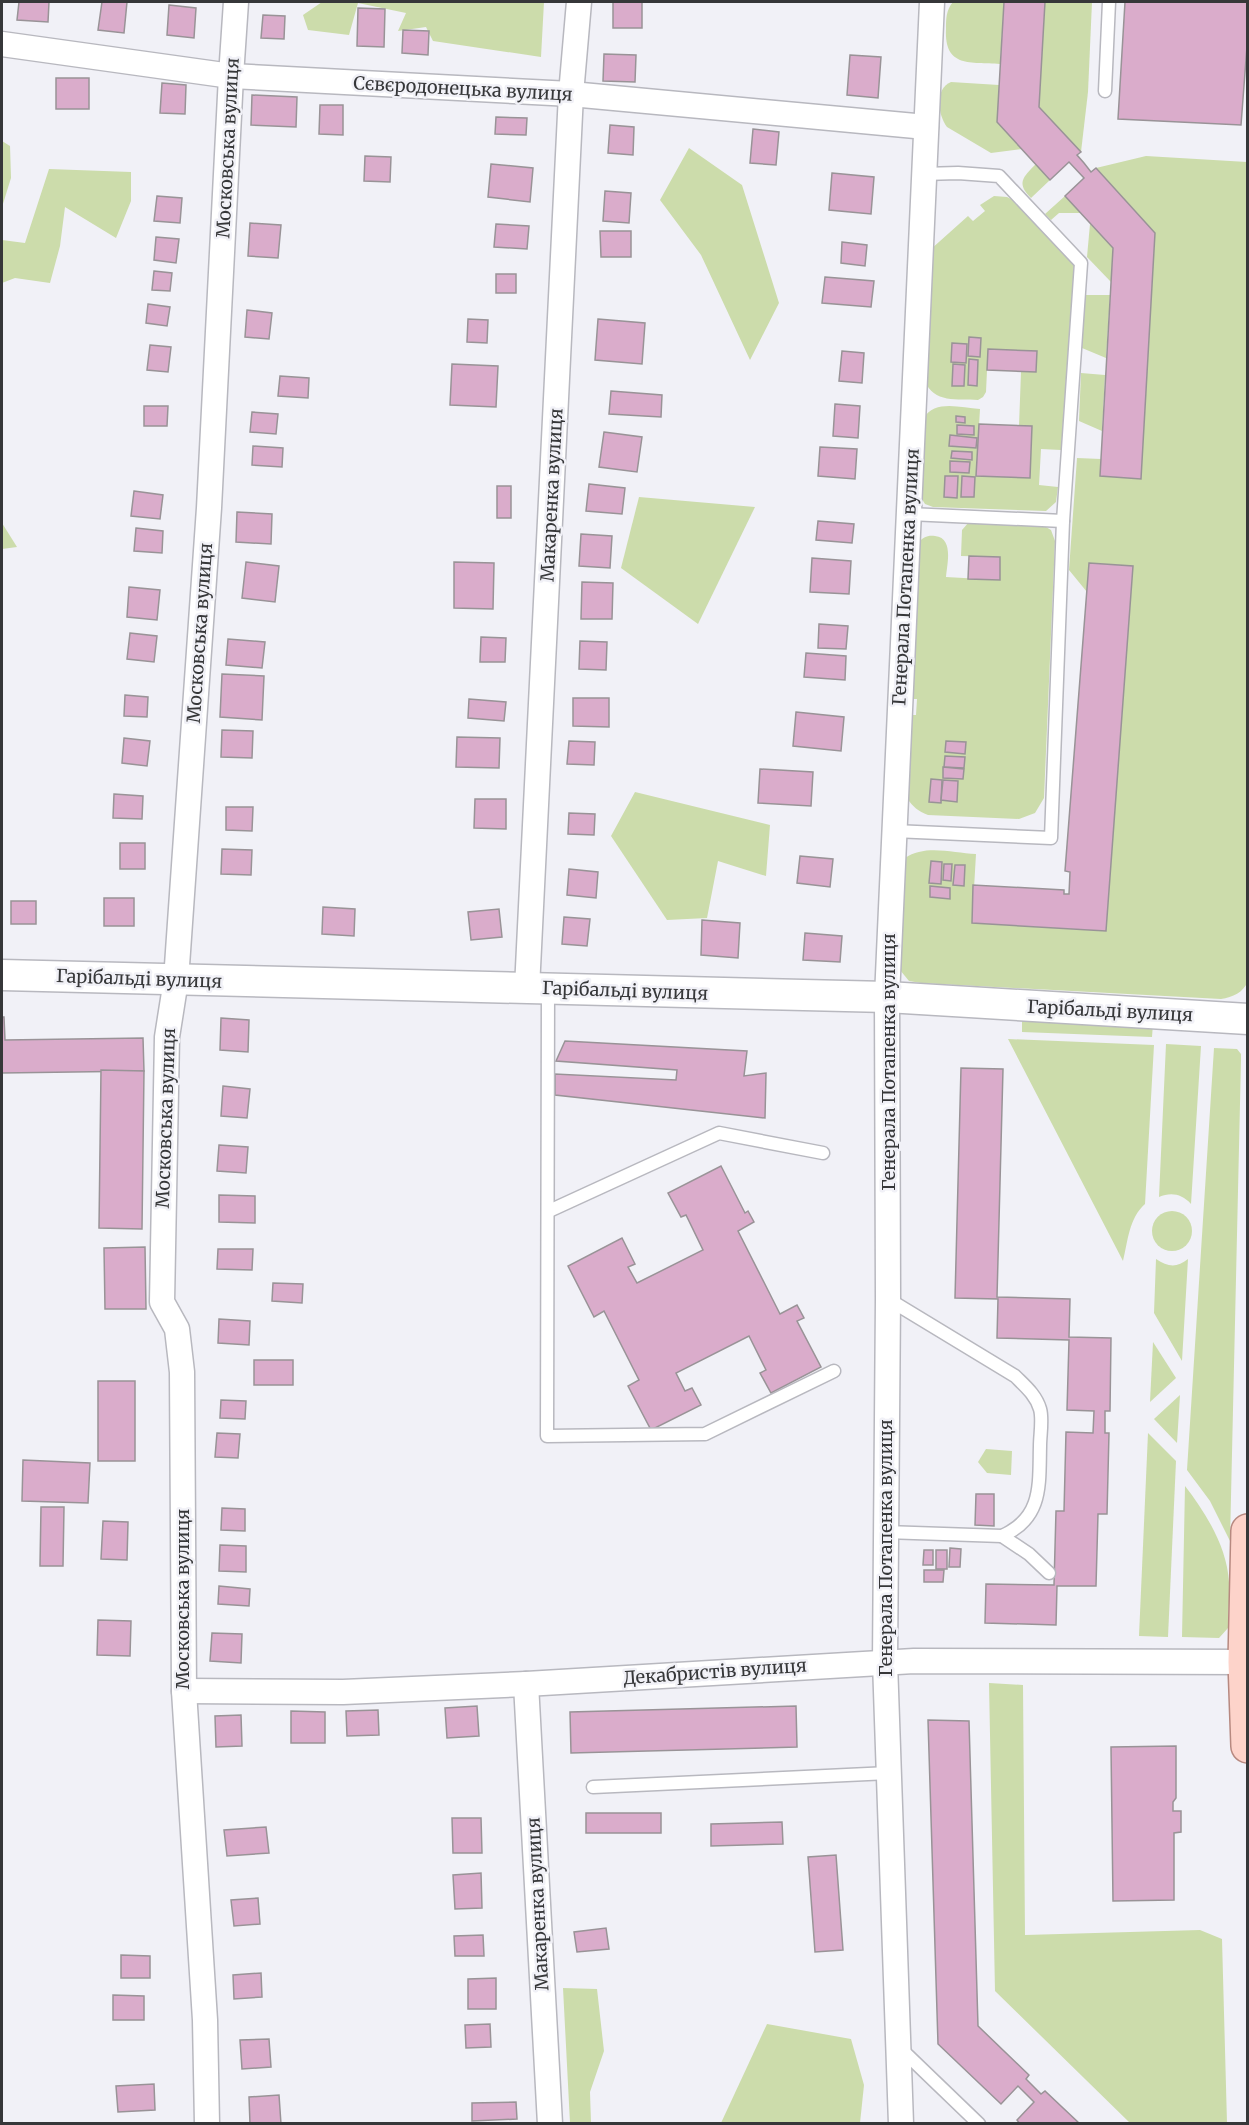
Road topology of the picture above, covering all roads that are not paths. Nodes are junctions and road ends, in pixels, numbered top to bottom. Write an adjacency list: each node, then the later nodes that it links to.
1 (236, 2): 6 (street, Московська вулиця)
2 (579, 2): 8 (street, Макаренка вулиця)
3 (932, 2): 9 (street, Генерала Потапенка вулиця)
4 (1109, 2): 7 (lane)
5 (2, 45): 6 (street, Сєвєродонецька вулиця)
6 (231, 76): 8 (street, Сєвєродонецька вулиця); 15 (street, Московська вулиця)
7 (1105, 92)
8 (571, 94): 9 (street, Сєвєродонецька вулиця); 16 (street, Макаренка вулиця)
9 (926, 127): 10 (street, Генерала Потапенка вулиця)
10 (924, 174): 11 (street, Генерала Потапенка вулиця); 12 (lane)
11 (909, 514): 12 (lane); 13 (street, Генерала Потапенка вулиця)
12 (1063, 521): 13 (lane)
13 (894, 831): 17 (street, Генерала Потапенка вулиця)
14 (2, 975): 15 (street, Гарібальді вулиця)
15 (176, 980): 16 (street, Гарібальді вулиця); 30 (street, Московська вулиця)
16 (538, 989): 17 (street, Гарібальді вулиця); 20 (lane)
17 (887, 997): 18 (street, Гарібальді вулиця); 21 (street, Генерала Потапенка вулиця)
18 (1248, 1019)
19 (823, 1153): 20 (lane)
20 (549, 1211): 22 (lane)
21 (888, 1299): 24 (street, Генерала Потапенка вулиця); 25 (lane)
22 (834, 1371)
23 (1248, 1531): 28 (main road)
24 (885, 1532): 25 (lane); 27 (street, Генерала Потапенка вулиця)
25 (1002, 1536): 26 (lane)
26 (1049, 1573)
27 (885, 1662): 28 (street, Декабристів вулиця); 29 (street, Декабристів вулиця); 32 (street, Генерала Потапенка вулиця)
28 (1246, 1662): 31 (main road)
29 (526, 1684): 30 (street, Декабристів вулиця); 36 (street, Макаренка вулиця)
30 (184, 1690): 35 (street, Московська вулиця)
31 (1248, 1746)
32 (889, 1773): 33 (lane); 34 (street, Генерала Потапенка вулиця)
33 (593, 1787)
34 (899, 2047): 37 (street, Генерала Потапенка вулиця); 38 (lane)
35 (207, 2124)
36 (550, 2124)
37 (901, 2124)
38 (978, 2124)

